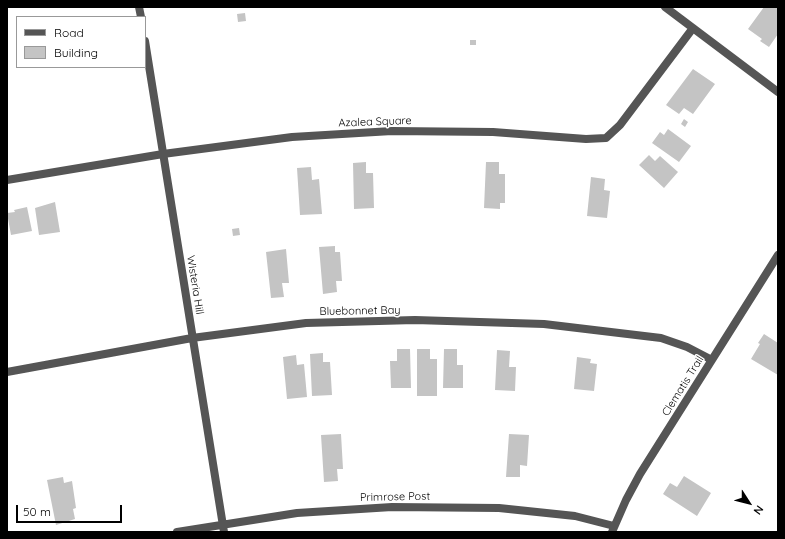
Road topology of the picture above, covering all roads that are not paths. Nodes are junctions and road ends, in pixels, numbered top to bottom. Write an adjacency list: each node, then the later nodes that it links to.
1 (665, 7): 2 (street)
2 (694, 28): 4 (street); 5 (street, Azalea Square)
3 (146, 47): 5 (street, Wisteria Hill)
4 (778, 92)
5 (163, 154): 6 (street, Azalea Square); 8 (street, Wisteria Hill)
6 (7, 180)
7 (778, 255): 9 (street, Clematis Trail)
8 (192, 338): 9 (street, Bluebonnet Bay); 10 (street, Bluebonnet Bay); 11 (street, Wisteria Hill)
9 (712, 360): 12 (street, Clematis Trail)
10 (7, 372)
11 (224, 528): 12 (street, Primrose Post); 13 (street, Primrose Post)
12 (613, 529)
13 (177, 532)

